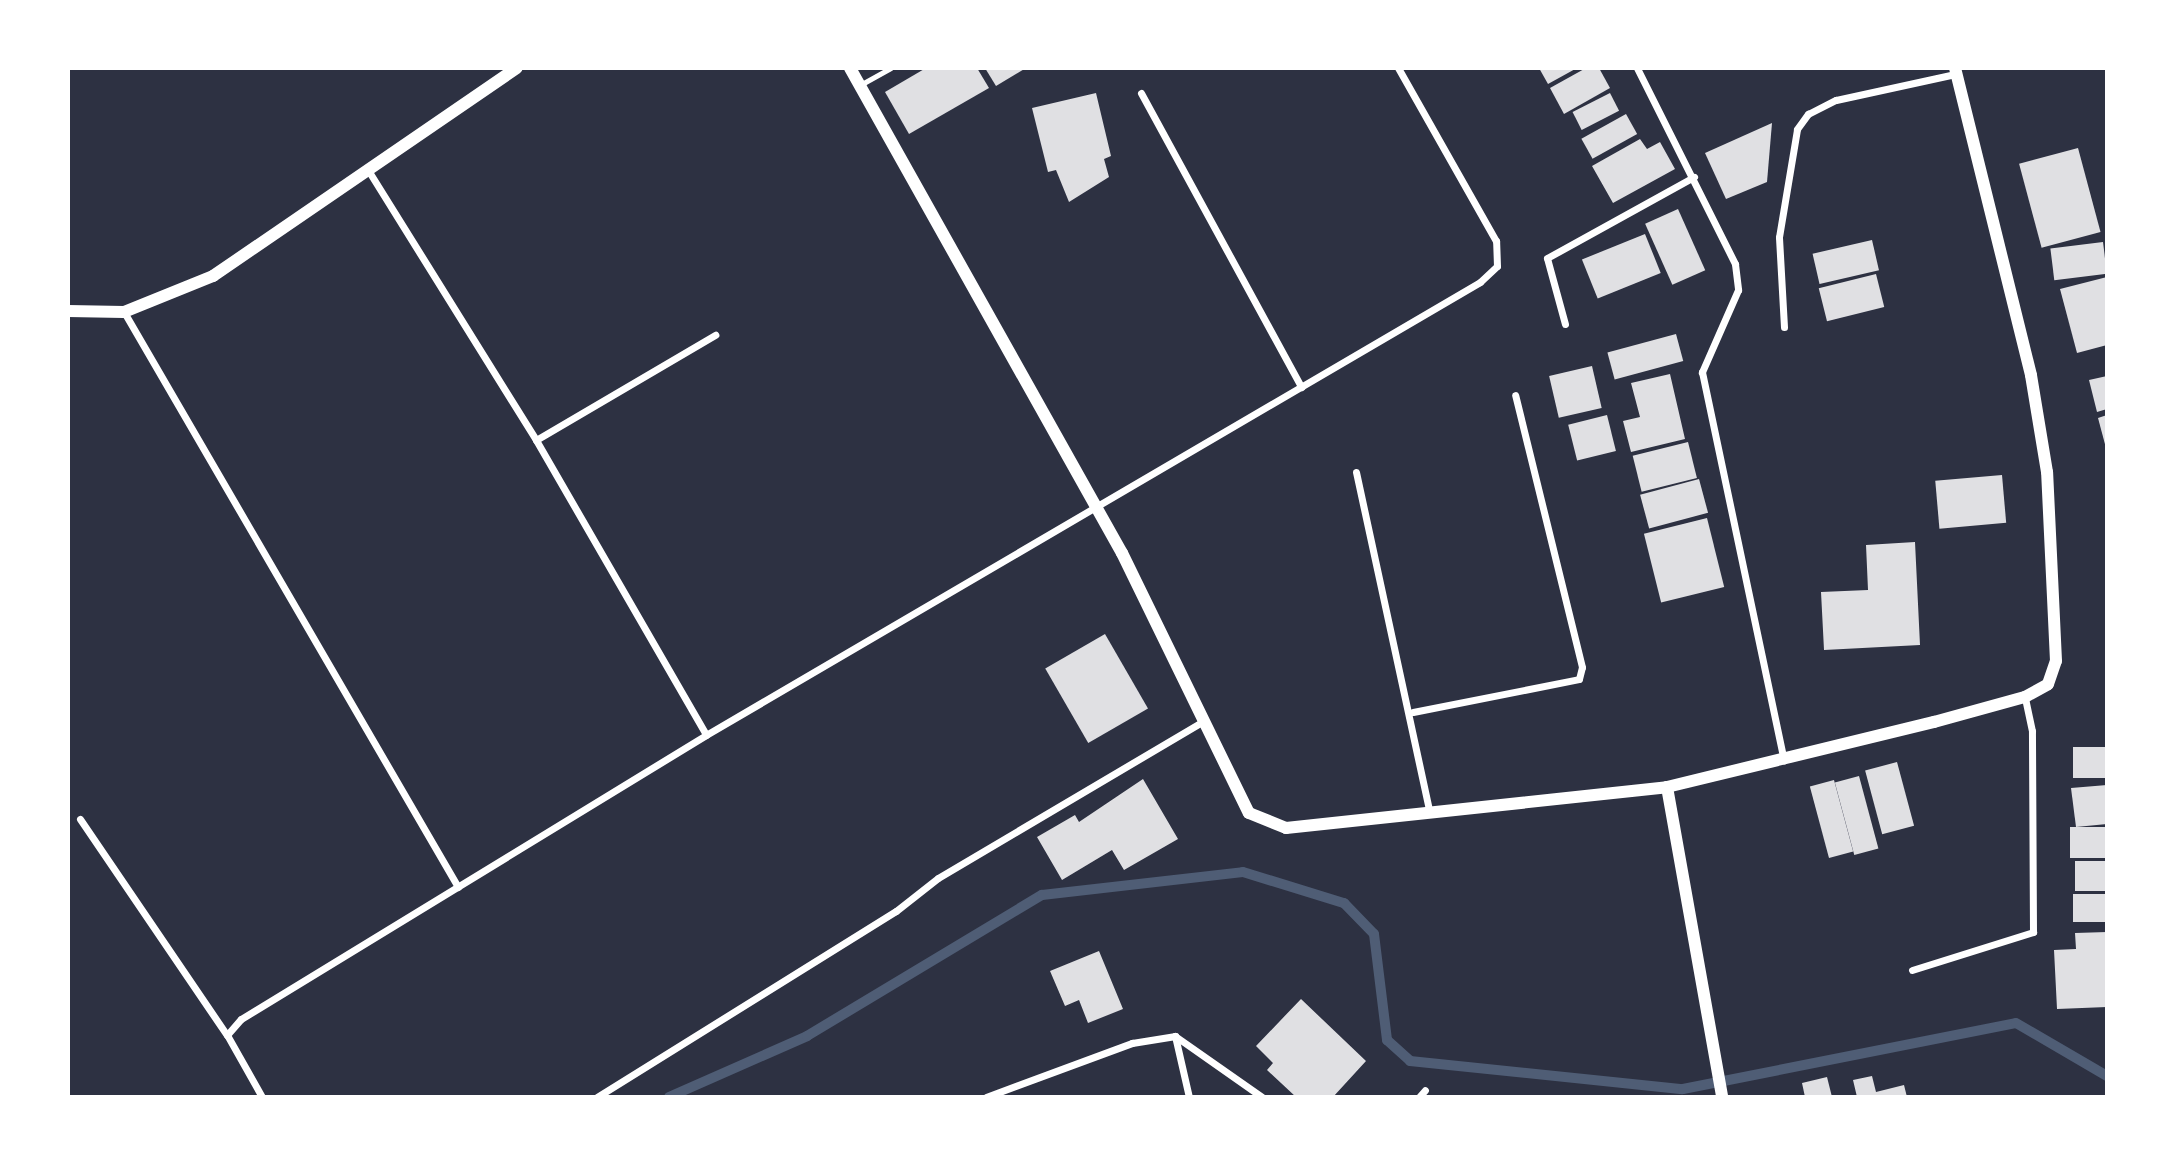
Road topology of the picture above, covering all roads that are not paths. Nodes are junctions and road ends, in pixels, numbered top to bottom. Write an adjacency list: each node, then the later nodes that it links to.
1 (517, 68): 9 (street)
2 (850, 68): 7 (street)
3 (891, 68): 7 (lane)
4 (1398, 68): 16 (street)
5 (1637, 68): 10 (street)
6 (1955, 71): 14 (street); 21 (street)
7 (859, 85): 20 (street)
8 (1141, 93): 16 (street)
9 (368, 170): 12 (street); 18 (street)
10 (1694, 177): 13 (street); 25 (street)
11 (68, 312): 12 (street)
12 (124, 312): 29 (street)
13 (1565, 324)
14 (1784, 327)
15 (715, 335): 18 (street)
16 (1301, 387): 20 (street)
17 (1515, 395): 22 (street)
18 (536, 440): 24 (street)
19 (1356, 472): 22 (street)
20 (1098, 508): 23 (street); 24 (street)
21 (2025, 698): 25 (street); 30 (street)
22 (1413, 712): 27 (street)
23 (1205, 720): 27 (street); 35 (street)
24 (706, 735): 29 (street)
25 (1784, 760): 26 (street)
26 (1667, 787): 27 (street); 40 (street)
27 (1430, 813)
28 (80, 820): 31 (street)
29 (458, 887): 31 (street)
30 (1912, 970)
31 (227, 1035): 34 (street)
32 (1175, 1036): 36 (street); 37 (street); 38 (street)
33 (1425, 1090): 39 (street)
34 (262, 1097)
35 (597, 1097)
36 (986, 1097)
37 (1189, 1097)
38 (1262, 1097)
39 (1419, 1097)
40 (1722, 1097)

